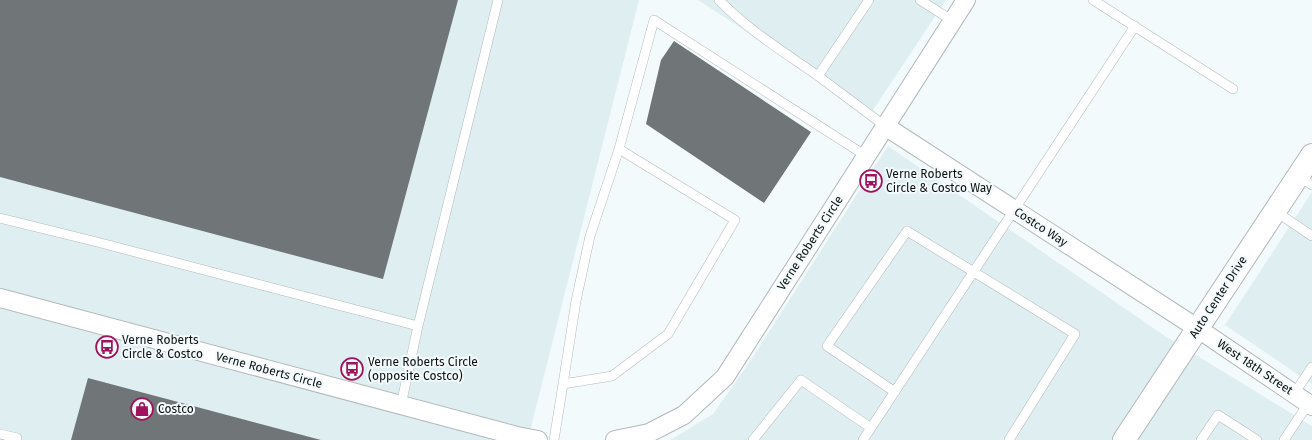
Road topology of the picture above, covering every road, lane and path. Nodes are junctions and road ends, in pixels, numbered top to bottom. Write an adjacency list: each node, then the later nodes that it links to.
1 (498, 0): 22 (lane)
2 (719, 0): 9 (lane)
3 (869, 0): 9 (lane)
4 (920, 0): 7 (lane)
5 (966, 0): 7 (street, Verne Roberts Circle)
6 (1093, 0): 8 (lane)
7 (953, 21): 11 (street, Verne Roberts Circle)
8 (1135, 26): 10 (lane); 16 (lane)
9 (818, 76): 11 (lane)
10 (1233, 88)
11 (885, 126): 14 (street, Verne Roberts Circle); 16 (street, Costco Way)
12 (619, 149): 14 (lane); 25 (lane); 25 (lane)
13 (1312, 155): 15 (main road, Auto Center Drive)
14 (866, 156): 35 (street, Verne Roberts Circle)
15 (1305, 181): 17 (main road, Auto Center Drive)
16 (1015, 210): 20 (lane); 23 (street, Costco Way)
17 (1275, 211): 19 (lane); 23 (main road, Auto Center Drive)
18 (0, 218): 22 (lane)
19 (1312, 236)
20 (975, 272): 26 (lane); 26 (lane); 38 (lane)
21 (0, 298): 28 (street, Verne Roberts Circle)
22 (418, 326): 28 (lane)
23 (1197, 328): 27 (street, West 18th Street); 39 (main road, Auto Center Drive)
24 (1312, 366): 27 (lane)
25 (562, 384): 34 (lane)
26 (895, 392): 29 (lane)
27 (1305, 401): 42 (lane)
28 (401, 405): 31 (street, Verne Roberts Circle)
29 (871, 428): 36 (lane); 37 (lane)
30 (0, 434): 32 (lane)
31 (516, 438): 33 (street, Verne Roberts Circle)
32 (16, 440)
33 (538, 440)
34 (554, 440)
35 (615, 440)
36 (753, 440)
37 (863, 440)
38 (1008, 440)
39 (1124, 440)
40 (1201, 440): 41 (lane)
41 (1257, 440)
42 (1284, 440)

